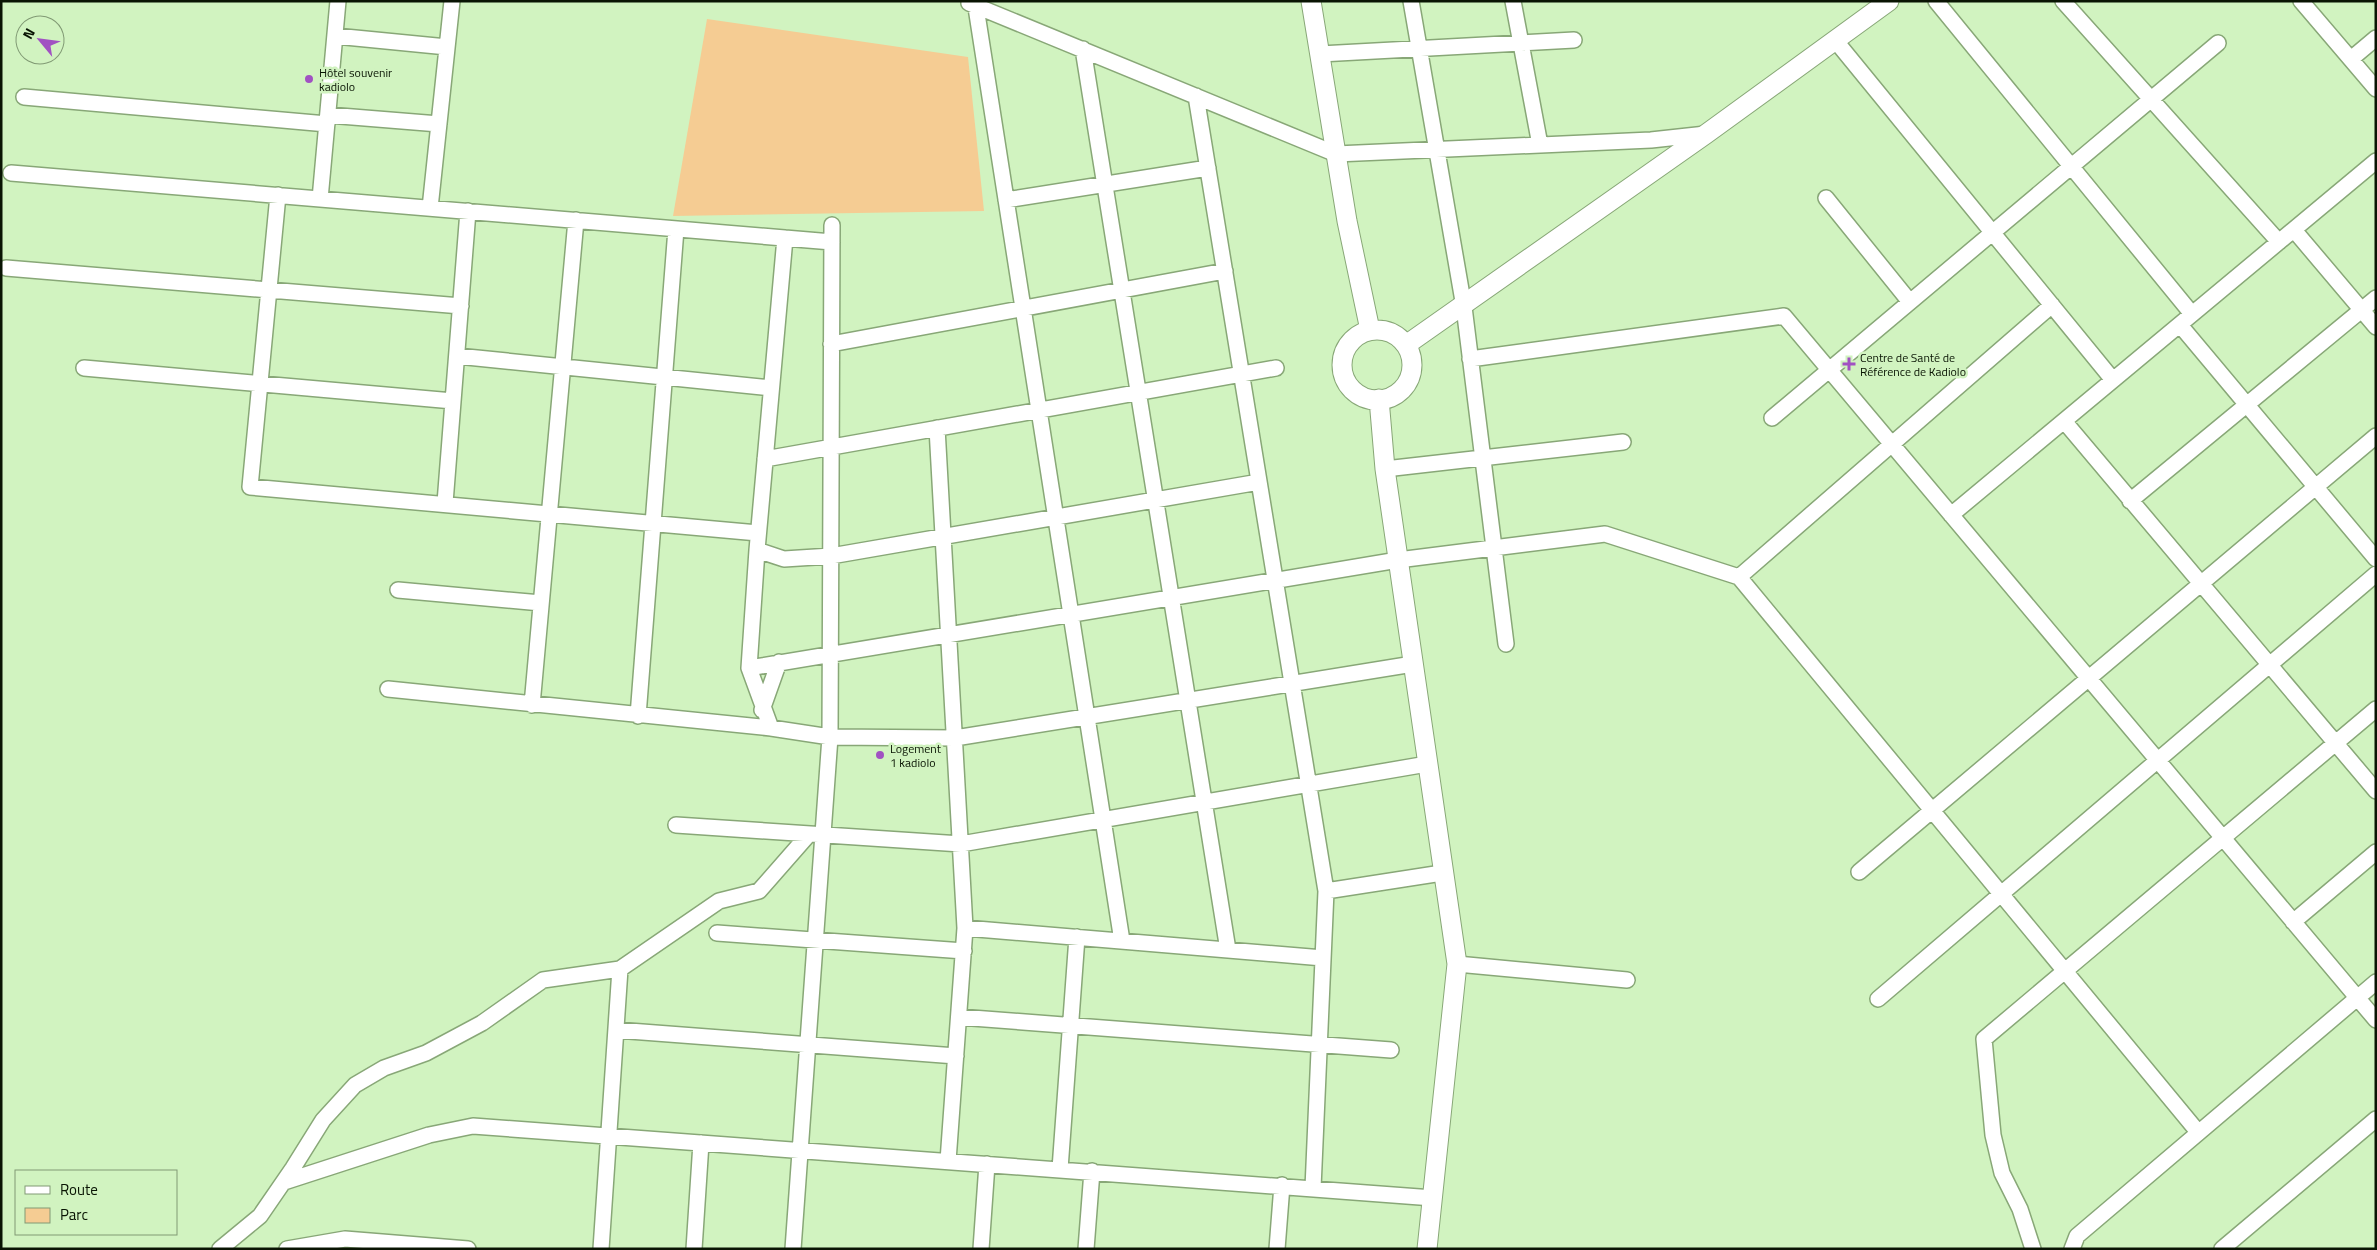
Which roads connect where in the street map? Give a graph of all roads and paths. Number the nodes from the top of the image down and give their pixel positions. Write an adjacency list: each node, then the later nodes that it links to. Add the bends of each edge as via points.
1 (338, 1): 11 (street)
2 (452, 1): 17 (street)
3 (1311, 1): 20 (main road)
4 (1411, 1): 18 (street)
5 (1513, 1): 16 (street)
6 (1889, 1): 14 (main road)
7 (1936, 1): 33 (street)
8 (2063, 1): 25 (street)
9 (2301, 1): 21 (street)
10 (972, 3): 19 (street); 40 (street)
11 (335, 36): 17 (street); 26 (street)
12 (2376, 38): 21 (street)
13 (1574, 40): 16 (street)
14 (1835, 40): 28 (main road); 47 (street)
15 (2218, 42): 25 (street)
16 (1521, 43): 18 (street); 29 (street)
17 (447, 47): 27 (street)
18 (1419, 49): 20 (street); 30 (street)
19 (1082, 50): 23 (street); 36 (street)
20 (1320, 54): 31 (main road)
21 (2350, 59): 22 (street)
22 (2376, 89)
23 (1196, 96): 31 (street); 34 (street)
24 (24, 97): 26 (street)
25 (2151, 99): 33 (street); 50 (street)
26 (327, 120): 27 (street); 39 (street)
27 (439, 124): 41 (street)
28 (1706, 134): 29 (street); 59 (main road)
29 (1540, 145): 30 (street)
30 (1437, 150): 31 (street); 59 (street)
31 (1336, 154): 65 (main road)
32 (2376, 161): 46 (street)
33 (2071, 166): 47 (street); 62 (street)
34 (1208, 168): 36 (street); 52 (street)
35 (11, 173): 37 (street)
36 (1104, 184): 40 (street); 54 (street)
37 (278, 195): 39 (street); 53 (street)
38 (1826, 198): 56 (street)
39 (320, 199): 41 (street)
40 (1006, 200): 60 (street)
41 (430, 208): 42 (street)
42 (468, 211): 43 (street); 58 (street)
43 (576, 220): 45 (street); 70 (street)
44 (832, 225): 49 (street)
45 (676, 229): 48 (street); 75 (street)
46 (2294, 230): 50 (street); 61 (street)
47 (1993, 232): 56 (street); 57 (street)
48 (785, 238): 49 (street); 78 (street)
49 (832, 242): 66 (street)
50 (2279, 242): 62 (street)
51 (6, 268): 53 (street)
52 (1225, 271): 54 (street); 74 (street)
53 (269, 290): 58 (street); 77 (street)
54 (1121, 290): 60 (street); 79 (street)
55 (2376, 298): 61 (street)
56 (1910, 302): 73 (street)
57 (2052, 304): 76 (street); 89 (street)
58 (461, 306): 68 (street)
59 (1464, 307): 67 (main road); 69 (street)
60 (1023, 309): 66 (street); 83 (street)
61 (2361, 310): 64 (street); 82 (street)
62 (2192, 314): 63 (street)
63 (2180, 324): 76 (street); 82 (street)
64 (2376, 328)
65 (1370, 330): 67 (main road, via 1390,332); 80 (main road, via 1351,341 1343,356 1343,373 1352,390 1370,399)
66 (831, 344): 90 (street)
67 (1406, 345): 80 (main road, via 1411,362 1408,380 1401,390)
68 (457, 356): 70 (street); 81 (street)
69 (1470, 359): 73 (street, via 1784,316); 91 (street)
70 (563, 367): 75 (street); 99 (street)
71 (84, 368): 77 (street)
72 (1276, 368): 74 (street)
73 (1829, 370): 84 (street); 89 (street)
74 (1242, 374): 79 (street); 94 (street)
75 (665, 378): 78 (street); 102 (street)
76 (2114, 380): 85 (street)
77 (260, 384): 81 (street); 98 (street, via 250,487)
78 (772, 388): 92 (street)
79 (1138, 393): 83 (street); 96 (street)
80 (1379, 399): 93 (main road)
81 (453, 402): 98 (street)
82 (2246, 405): 95 (street); 97 (street)
83 (1039, 410): 86 (street); 101 (street)
84 (1772, 418)
85 (2064, 421): 97 (street); 100 (street)
86 (937, 428): 90 (street); 104 (street)
87 (2376, 436): 95 (street)
88 (1623, 442): 91 (street)
89 (1892, 444): 100 (street); 111 (street)
90 (831, 447): 92 (street); 107 (street)
91 (1483, 458): 93 (street); 105 (street)
92 (765, 459): 103 (street)
93 (1385, 469): 109 (main road)
94 (1259, 482): 96 (street); 112 (street)
95 (2315, 487): 108 (street); 113 (street)
96 (1155, 500): 101 (street); 115 (street)
97 (2130, 501): 113 (street)
98 (445, 503): 99 (street)
99 (550, 513): 102 (street); 116 (street)
100 (1952, 515): 125 (street)
101 (1055, 517): 104 (street); 117 (street)
102 (653, 523): 103 (street); 132 (street)
103 (758, 533): 106 (street)
104 (943, 537): 107 (street); 118 (street)
105 (1494, 548): 109 (street); 111 (street, via 1605,534); 119 (street)
106 (757, 550): 107 (street, via 784,559); 124 (street)
107 (831, 556): 120 (street)
108 (2376, 559)
109 (1398, 560): 112 (street); 122 (main road)
110 (2376, 574): 123 (street)
111 (1738, 577): 144 (street)
112 (1275, 580): 115 (street); 126 (street)
113 (2201, 584): 123 (street); 125 (street)
114 (398, 590): 116 (street)
115 (1171, 597): 117 (street); 128 (street)
116 (541, 603): 129 (street)
117 (1070, 614): 118 (street); 133 (street)
118 (949, 634): 120 (street); 137 (street)
119 (1506, 644)
120 (830, 654): 121 (street); 136 (street)
121 (779, 662): 124 (street); 130 (street)
122 (1413, 664): 126 (street); 140 (main road)
123 (2269, 665): 138 (street); 139 (street)
124 (749, 668): 130 (street)
125 (2089, 678): 139 (street); 144 (street)
126 (1292, 684): 128 (street); 141 (street)
127 (388, 689): 129 (street)
128 (1188, 701): 133 (street); 143 (street)
129 (532, 705): 132 (street)
130 (763, 708): 134 (street, via 756,720); 135 (street)
131 (2376, 709): 138 (street)
132 (638, 716): 134 (street)
133 (1087, 717): 137 (street); 145 (street)
134 (745, 726): 135 (street)
135 (771, 728): 136 (street)
136 (830, 737): 137 (street); 147 (street)
137 (955, 738): 149 (street)
138 (2335, 743): 142 (street); 148 (street)
139 (2158, 760): 148 (street); 154 (street)
140 (1427, 764): 141 (street); 151 (main road)
141 (1308, 784): 143 (street); 153 (street)
142 (2376, 791)
143 (1204, 802): 145 (street); 161 (street)
144 (1932, 810): 152 (street); 154 (street)
145 (1103, 820): 149 (street); 160 (street)
146 (676, 825): 147 (street)
147 (816, 834): 149 (street); 159 (street); 165 (street, via 759,892 720,902)
148 (2223, 838): 155 (street); 166 (street)
149 (961, 844): 156 (street)
150 (2374, 856): 155 (street)
151 (1442, 872): 153 (street); 164 (main road)
152 (1859, 872)
153 (1326, 890): 163 (street)
154 (2001, 894): 166 (street); 170 (street)
155 (2293, 922): 169 (street)
156 (966, 928): 158 (street); 162 (street)
157 (717, 933): 159 (street)
158 (1077, 937): 160 (street); 173 (street)
159 (815, 940): 162 (street); 176 (street)
160 (1122, 941): 161 (street)
161 (1228, 950): 163 (street)
162 (964, 951): 171 (street)
163 (1323, 958): 175 (street)
164 (1457, 964): 167 (street); 191 (main road)
165 (620, 969): 174 (street); 188 (street, via 543,980 482,1022 426,1053 384,1068 355,1085 322,1120)
166 (2065, 971): 180 (street); 202 (street, via 1984,1039 1993,1135 2002,1173 2020,1209)
167 (1627, 980)
168 (2376, 982): 169 (street)
169 (2357, 998): 172 (street); 180 (street)
170 (1878, 999)
171 (959, 1017): 173 (street); 178 (street)
172 (2376, 1020)
173 (1071, 1025): 175 (street); 186 (street)
174 (616, 1030): 176 (street); 181 (street)
175 (1319, 1044): 177 (street); 190 (street)
176 (808, 1045): 178 (street); 183 (street)
177 (1391, 1050)
178 (956, 1056): 184 (street)
179 (2376, 1119): 204 (street)
180 (2198, 1132): 203 (street, via 2077,1236)
181 (608, 1136): 182 (street); 188 (street, via 473,1126 429,1134); 195 (street)
182 (702, 1142): 183 (street); 196 (street)
183 (800, 1150): 184 (street); 197 (street)
184 (948, 1161): 185 (street)
185 (987, 1164): 186 (street); 198 (street)
186 (1060, 1169): 187 (street)
187 (1092, 1171): 189 (street); 199 (street)
188 (284, 1182): 192 (street, via 260,1216)
189 (1282, 1186): 190 (street); 200 (street)
190 (1313, 1188): 191 (street)
191 (1432, 1198): 201 (main road)
192 (220, 1249)
193 (287, 1249): 194 (street, via 345,1239)
194 (468, 1249)
195 (601, 1249)
196 (694, 1249)
197 (793, 1249)
198 (981, 1249)
199 (1086, 1249)
200 (1277, 1249)
201 (1427, 1249)
202 (2033, 1249)
203 (2072, 1249)
204 (2222, 1249)

